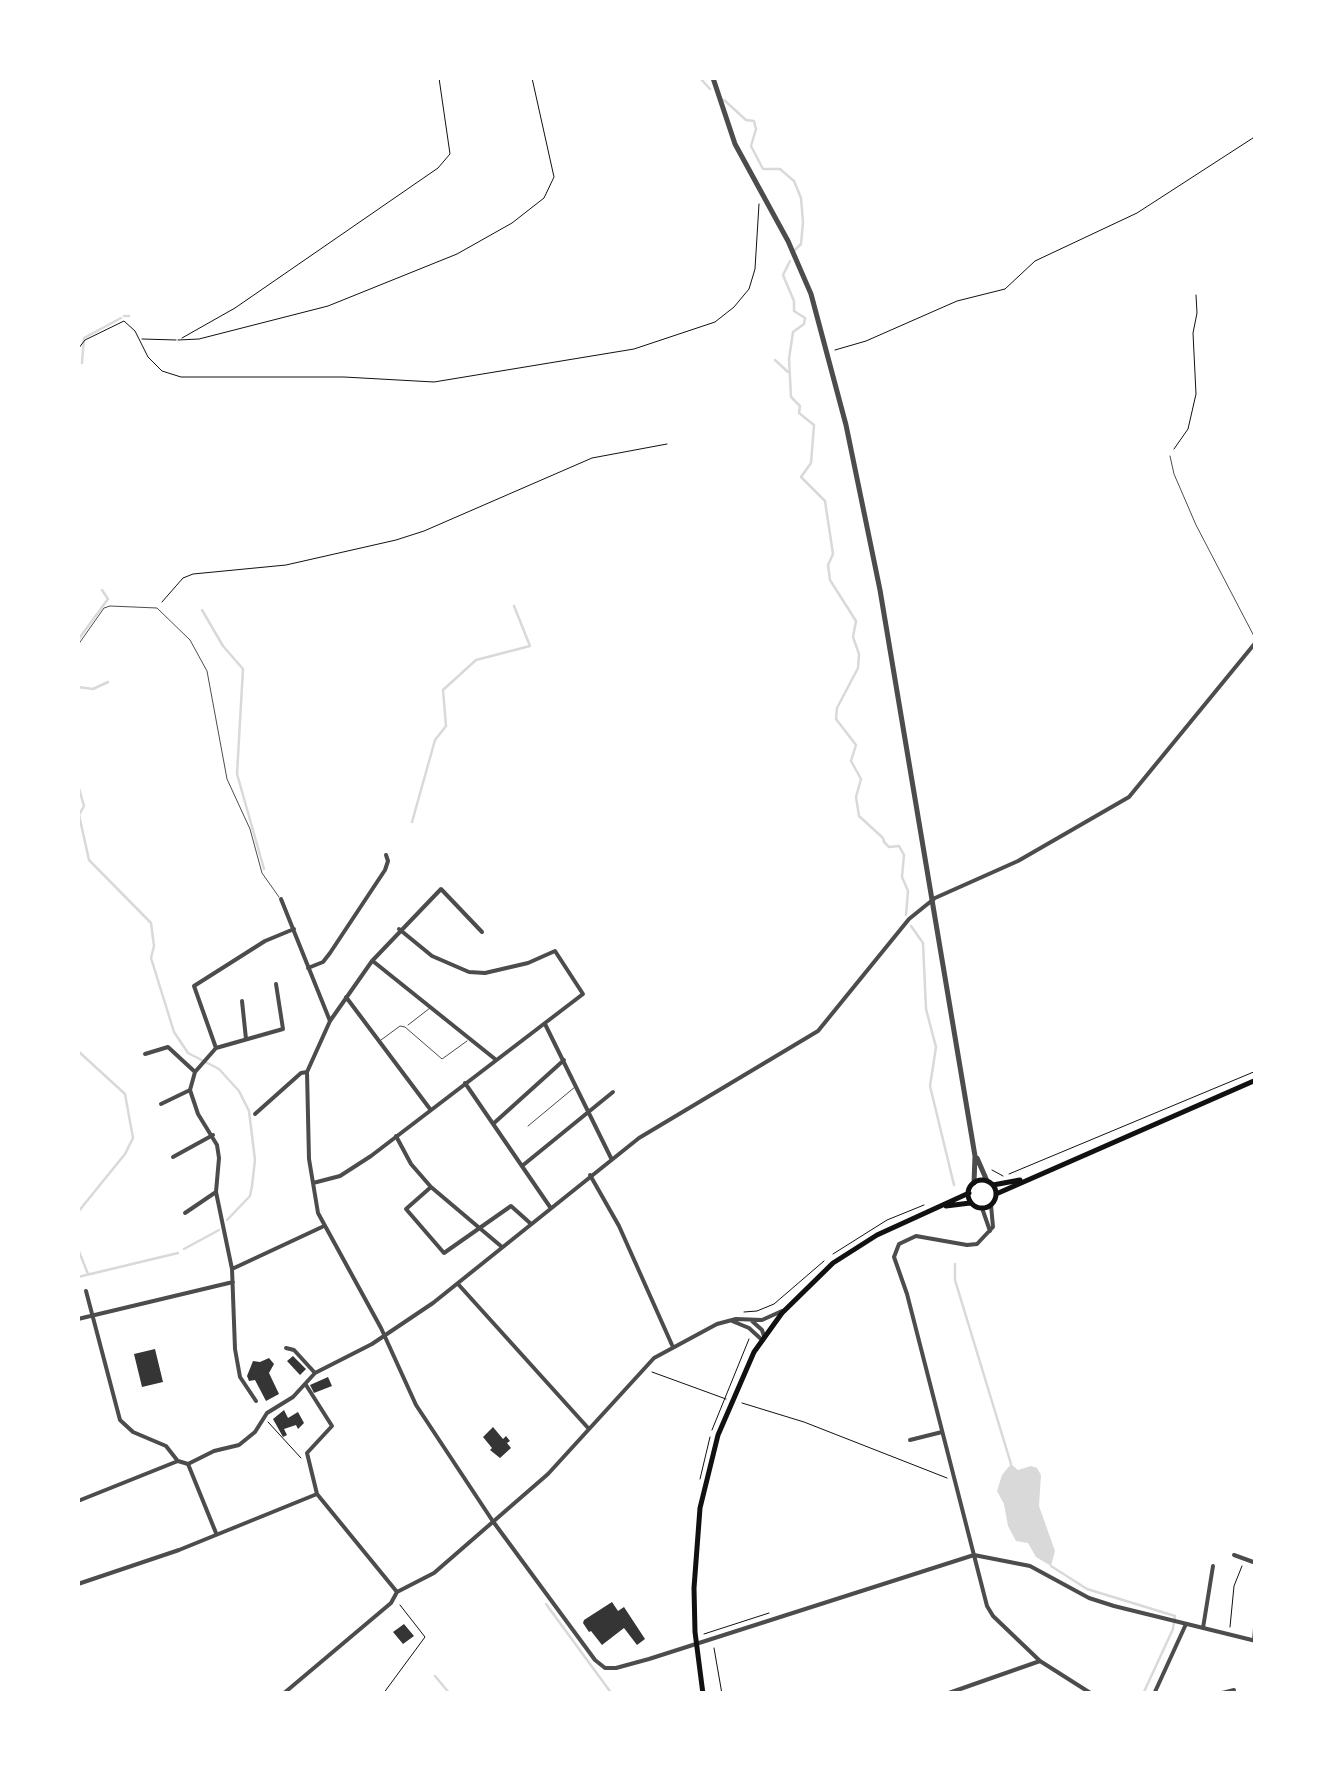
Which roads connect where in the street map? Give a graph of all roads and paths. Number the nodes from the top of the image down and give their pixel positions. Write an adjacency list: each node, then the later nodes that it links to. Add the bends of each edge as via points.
1 (439, 78): 8 (path, via 450,154 438,168)
2 (532, 78): 8 (path, via 554,177 544,198 512,222 457,254 328,306)
3 (713, 78): 5 (street, via 735,144)
4 (1256, 136): 10 (path, via 1137,213 1044,256 1005,289)
5 (760, 191): 7 (path, via 749,289 716,322 634,348 434,382 181,376 162,371); 10 (street, via 800,269)
6 (1196, 294): 12 (path, via 1196,394 1188,429)
7 (139, 339): 8 (path); 9 (path, via 124,320)
8 (178, 340)
9 (78, 349)
10 (828, 354): 18 (street, via 880,590)
11 (666, 444): 13 (path, via 592,458 396,540 286,565 193,574)
12 (1170, 456): 14 (lane, via 1196,525)
13 (157, 608): 15 (lane, via 104,608); 17 (lane, via 202,657 226,779 262,872)
14 (1256, 641): 18 (street, via 1120,804)
15 (78, 645)
16 (386, 855): 23 (street, via 384,870 330,953)
17 (280, 899): 19 (street)
18 (932, 901): 54 (street); 56 (street, via 909,918 818,1031)
19 (295, 928): 23 (street); 34 (street, via 194,986)
20 (399, 930): 21 (street, via 441,888); 22 (street); 29 (street, via 442,962 469,972 528,964 555,951 583,994)
21 (482, 932)
22 (372, 960): 25 (street); 27 (street)
23 (308, 968): 28 (street)
24 (276, 984): 32 (street, via 283,1030)
25 (345, 996): 28 (street); 33 (street)
26 (242, 1000): 32 (street)
27 (430, 1007): 30 (lane); 31 (street)
28 (330, 1021): 39 (street)
29 (545, 1024): 36 (street); 37 (street)
30 (405, 1027): 31 (lane, via 442,1059); 33 (lane)
31 (470, 1039): 36 (street)
32 (246, 1040): 34 (street)
33 (380, 1042): 47 (street)
34 (216, 1048): 38 (street)
35 (145, 1054): 38 (street, via 168,1047)
36 (495, 1060): 42 (street)
37 (564, 1060): 43 (street); 50 (street)
38 (195, 1072): 44 (street)
39 (308, 1072): 49 (street); 61 (street)
40 (1256, 1072): 59 (path)
41 (1256, 1080): 60 (main road)
42 (465, 1082): 47 (street); 50 (street)
43 (575, 1086): 48 (street); 51 (lane)
44 (190, 1090): 46 (street); 52 (street)
45 (613, 1092): 48 (street)
46 (161, 1104)
47 (430, 1109): 53 (street)
48 (588, 1111): 56 (street); 57 (street)
49 (255, 1114)
50 (493, 1124): 57 (street)
51 (528, 1126)
52 (213, 1136): 55 (street); 65 (street, via 220,1158)
53 (396, 1136): 61 (street, via 340,1176); 64 (street)
54 (975, 1156): 62 (street); 63 (street)
55 (174, 1157)
56 (611, 1158): 58 (street)
57 (522, 1166): 71 (street)
58 (590, 1175): 71 (street); 90 (street)
59 (1002, 1176)
60 (1023, 1180): 63 (main road); 67 (main road)
61 (313, 1183): 75 (street)
62 (974, 1183): 63 (main road); 66 (main road)
63 (990, 1183): 67 (main road)
64 (431, 1188): 76 (street); 76 (street, via 406,1209 442,1252)
65 (216, 1192): 73 (street); 79 (street)
66 (969, 1193): 68 (main road); 70 (main road)
67 (996, 1194): 69 (main road)
68 (972, 1202): 70 (main road); 72 (main road)
69 (991, 1204): 72 (main road); 77 (street)
70 (943, 1206): 83 (main road, via 846,1254)
71 (550, 1207): 74 (street)
72 (982, 1208): 77 (street)
73 (185, 1214)
74 (530, 1223): 76 (street, via 510,1206); 78 (street)
75 (324, 1226): 79 (street); 88 (street)
76 (481, 1228): 78 (street)
77 (990, 1232): 100 (street, via 973,1245 921,1235 896,1246 894,1260)
78 (502, 1247): 81 (street)
79 (232, 1269): 80 (street)
80 (232, 1282): 84 (street); 97 (street, via 234,1349 240,1377)
81 (458, 1284): 88 (street); 99 (street)
82 (86, 1291): 84 (street)
83 (784, 1311): 87 (street); 89 (main road)
84 (92, 1315): 85 (street); 102 (street, via 120,1420 166,1446)
85 (78, 1319)
86 (727, 1321): 87 (street); 89 (street); 90 (street)
87 (751, 1321): 89 (street)
88 (384, 1336): 94 (street); 108 (street, via 416,1405)
89 (763, 1338): 96 (main road)
90 (672, 1346): 93 (street)
91 (286, 1348): 94 (street)
92 (741, 1360): 96 (path)
93 (642, 1368): 99 (street); 105 (path)
94 (315, 1373): 95 (street)
95 (306, 1384): 98 (street); 103 (street, via 332,1426 307,1453)
96 (727, 1399): 121 (main road, via 700,1508)
97 (256, 1401)
98 (264, 1417): 103 (path); 104 (street, via 239,1445)
99 (589, 1429): 108 (street)
100 (942, 1432): 101 (street); 105 (street)
101 (910, 1440)
102 (178, 1462): 104 (street); 107 (street)
103 (308, 1463): 106 (street)
104 (188, 1464): 109 (street)
105 (954, 1478): 110 (street)
106 (317, 1494): 109 (street); 116 (street)
107 (78, 1501)
108 (492, 1520): 116 (street, via 434,1573); 123 (street, via 606,1668)
109 (216, 1533): 115 (street)
110 (974, 1554): 119 (street, via 1030,1566 1089,1598); 123 (street); 125 (street, via 993,1616)
111 (1234, 1554): 112 (street)
112 (1245, 1559): 113 (street); 122 (path, via 1234,1586)
113 (1256, 1562)
114 (1213, 1566): 120 (street)
115 (78, 1584)
116 (396, 1595): 127 (street); 128 (path, via 425,1637)
117 (767, 1614): 121 (path)
118 (1256, 1616): 124 (street)
119 (1186, 1624): 120 (street); 133 (street)
120 (1203, 1628): 122 (street)
121 (694, 1635): 129 (main road)
122 (1229, 1636): 124 (street)
123 (712, 1637): 130 (path)
124 (1254, 1641)
125 (1040, 1661): 131 (street); 132 (street)
126 (1234, 1690): 134 (street)
127 (283, 1694)
128 (382, 1694)
129 (703, 1694)
130 (722, 1694)
131 (946, 1694)
132 (1092, 1694)
133 (1154, 1694)
134 (1218, 1694)

